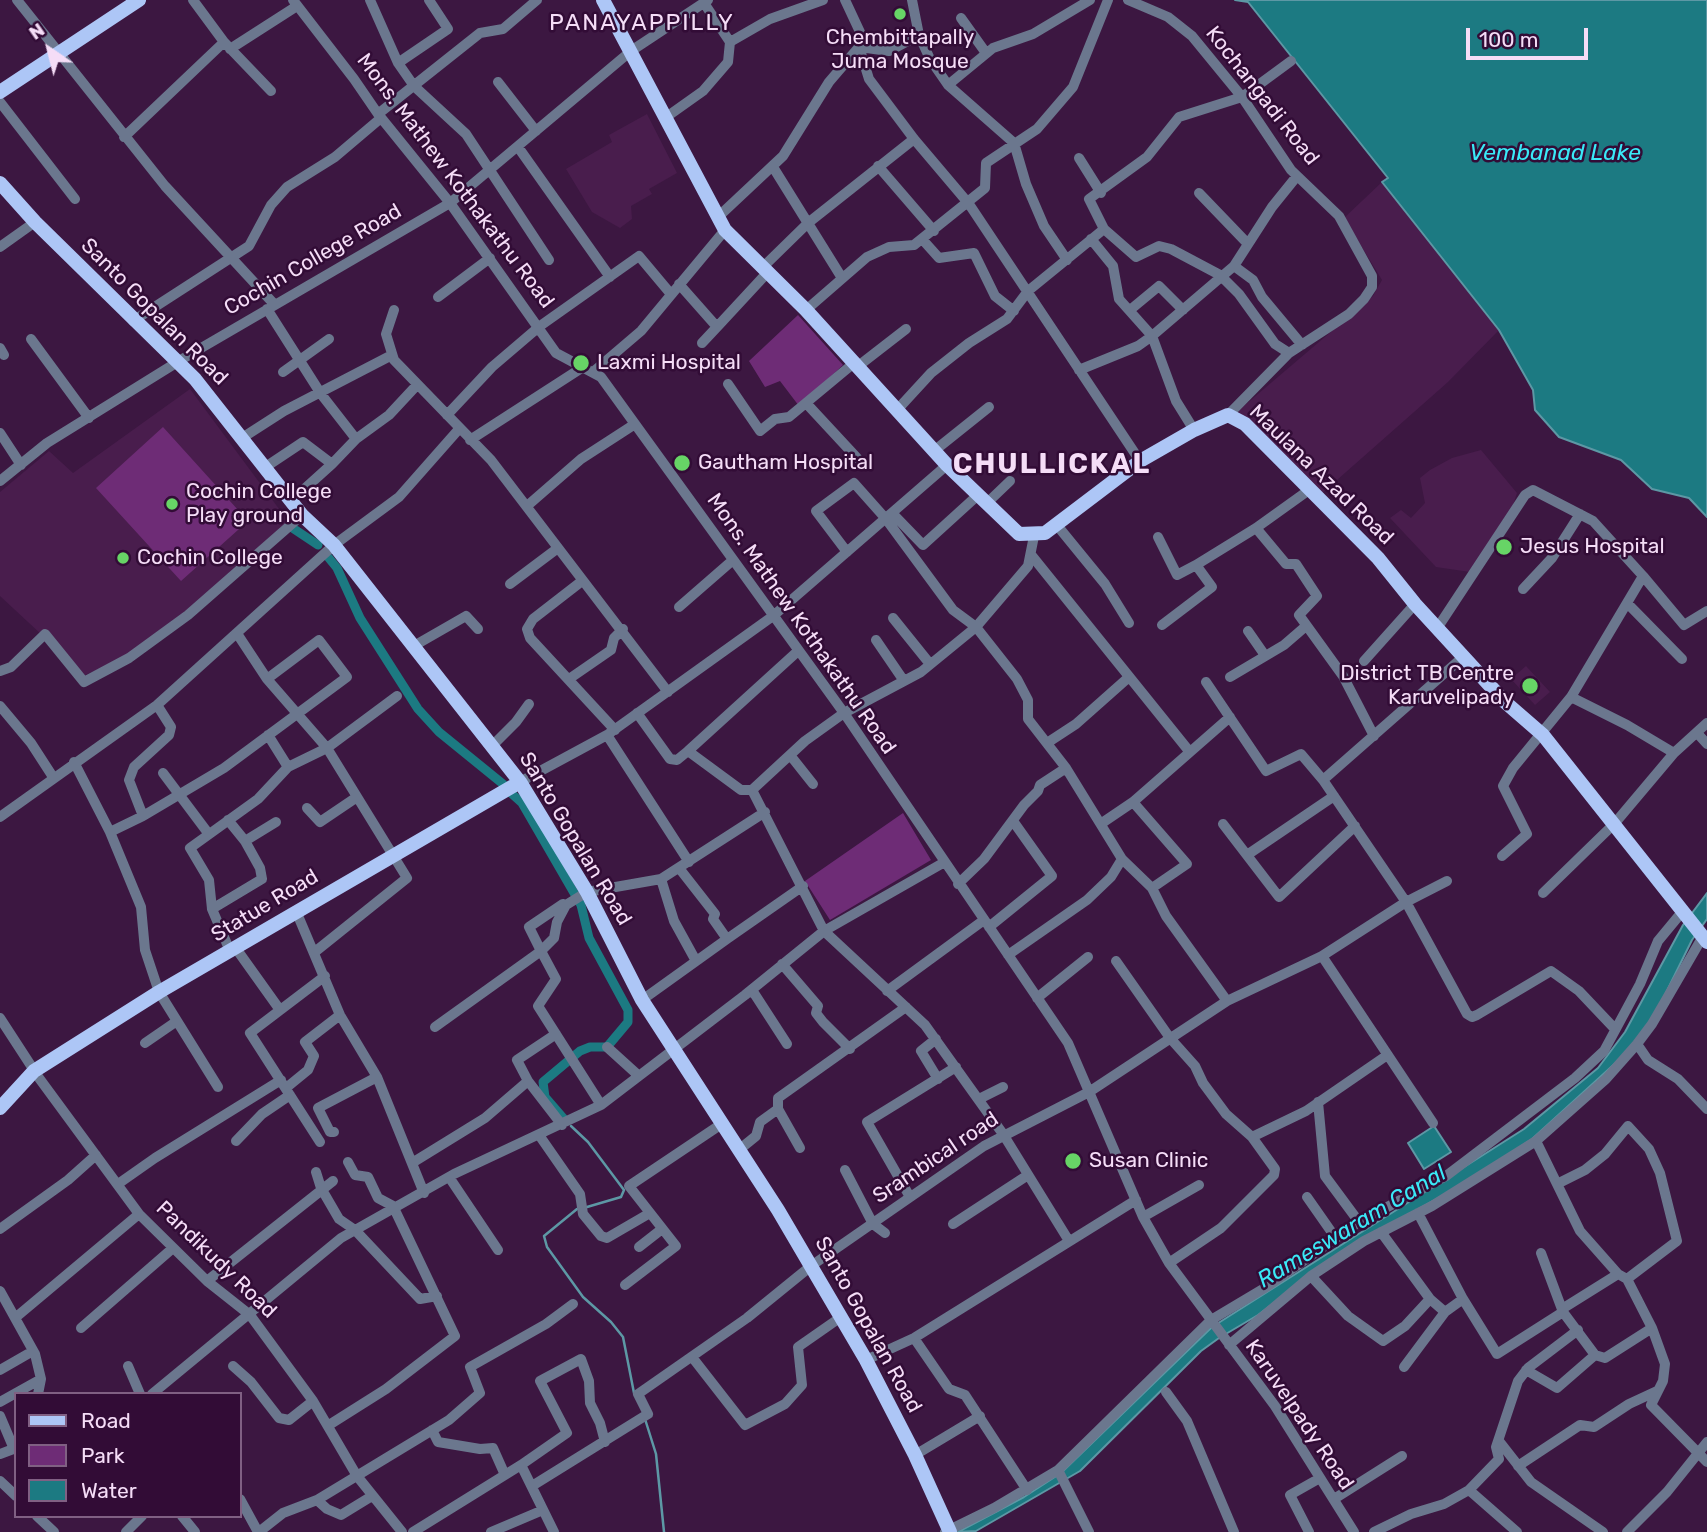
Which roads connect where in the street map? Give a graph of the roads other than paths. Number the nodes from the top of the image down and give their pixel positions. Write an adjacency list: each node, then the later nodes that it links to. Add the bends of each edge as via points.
1 (17, 0): 24 (street)
2 (139, 0): 24 (main road)
3 (193, 0): 21 (street)
4 (370, 0): 27 (street)
5 (429, 0): 27 (street, via 448,29)
6 (537, 0): 30 (street, via 503,29 480,33)
7 (603, 0): 23 (main road)
8 (686, 0): 17 (street)
9 (822, 0): 20 (street, via 770,19)
10 (845, 0): 22 (street, via 860,33)
11 (912, 0): 19 (street)
12 (1090, 0): 25 (street, via 1033,34)
13 (1108, 0): 40 (street, via 1073,87 1037,129)
14 (1128, 0): 33 (street, Kochangadi Road, via 1183,28)
15 (706, 1): 17 (street, Cochin College Road); 20 (street)
16 (295, 3): 21 (street); 35 (street, Mons. Mathew Kothakathu Road)
17 (694, 10): 23 (street, Cochin College Road)
18 (961, 18): 25 (street)
19 (919, 35): 22 (street, via 889,51); 29 (street)
20 (730, 42): 36 (street, via 728,62 703,91)
21 (227, 46): 31 (street); 38 (street)
22 (859, 47): 39 (street, via 869,79); 44 (street, via 829,82)
23 (631, 51): 36 (main road); 37 (street, Cochin College Road)
24 (60, 52): 32 (main road); 38 (street)
25 (986, 53): 29 (street)
26 (1291, 61): 33 (street)
27 (398, 63): 30 (street)
28 (498, 82): 37 (street)
29 (948, 85): 40 (street)
30 (414, 86): 35 (street); 45 (street, via 466,134)
31 (271, 91)
32 (0, 92)
33 (1242, 97): 46 (street, Kochangadi Road); 48 (street, via 1179,117 1147,157)
34 (0, 102): 50 (street)
35 (379, 116): 51 (street, Mons. Mathew Kothakathu Road); 62 (street, via 335,157 287,187 271,205 249,246)
36 (665, 118): 54 (main road)
37 (536, 131): 41 (street, Cochin College Road)
38 (124, 137): 62 (street)
39 (914, 139): 43 (street); 52 (street)
40 (1014, 144): 52 (street, via 986,163 985,188); 65 (street, via 1044,226)
41 (518, 146): 45 (street, Cochin College Road); 69 (street)
42 (1079, 158): 48 (street)
43 (878, 166): 55 (street); 57 (street)
44 (772, 167): 54 (street); 55 (street)
45 (489, 171): 51 (street, Cochin College Road); 64 (street)
46 (1297, 176): 60 (street); 89 (street, Kochangadi Road, via 1339,216 1372,276 1372,287 1349,314)
47 (0, 183): 53 (main road, Santo Gopalan Road)
48 (1101, 193): 56 (street, via 1089,199)
49 (1199, 193): 60 (street)
50 (75, 199)
51 (450, 203): 63 (street, Mons. Mathew Kothakathu Road); 75 (street, Cochin College Road)
52 (969, 204): 57 (street); 72 (street)
53 (35, 222): 61 (street); 81 (main road, Santo Gopalan Road)
54 (722, 223): 67 (main road); 71 (street)
55 (808, 223): 67 (street); 70 (street)
56 (1104, 229): 59 (street); 68 (street, via 1136,257 1159,246)
57 (933, 231): 58 (street)
58 (922, 239): 70 (street, via 914,245 878,250); 80 (street, via 939,258 974,253 991,290)
59 (1091, 240): 65 (street); 78 (street, via 1113,266 1119,299)
60 (1248, 244): 66 (street)
61 (0, 247)
62 (232, 258): 75 (street); 81 (street)
63 (490, 258): 74 (street); 82 (street, Mons. Mathew Kothakathu Road)
64 (550, 260)
65 (1068, 260): 72 (street)
66 (1234, 266): 68 (street); 89 (street, via 1253,280)
67 (764, 271): 77 (main road); 83 (street)
68 (1220, 275): 79 (street); 90 (street, via 1275,344)
69 (611, 277): 73 (street, via 639,256); 82 (street)
70 (842, 278): 77 (street)
71 (678, 284): 73 (street); 83 (street)
72 (1028, 291): 80 (street); 96 (street)
73 (670, 293): 98 (street, via 641,331)
74 (438, 297)
75 (270, 306): 92 (street); 93 (street, Cochin College Road)
76 (394, 310): 91 (street, via 386,334)
77 (806, 310): 94 (main road)
78 (1129, 310): 79 (street, via 1159,286); 85 (street)
79 (1184, 310): 85 (street)
80 (1014, 311): 104 (street, via 931,373)
81 (133, 321): 93 (main road, Santo Gopalan Road)
82 (540, 326): 95 (street, Mons. Mathew Kothakathu Road, via 556,353); 105 (street, via 492,367)
83 (717, 327): 88 (street)
84 (906, 329): 94 (street)
85 (1152, 336): 96 (street); 110 (street, via 1176,401)
86 (329, 339): 92 (street)
87 (31, 340): 107 (street)
88 (702, 343)
89 (1302, 345): 90 (street, Kochangadi Road)
90 (1289, 353): 106 (street, Kochangadi Road)
91 (392, 355): 100 (street); 101 (street)
92 (299, 360): 97 (street); 101 (street)
93 (179, 362): 107 (street, Cochin College Road); 112 (main road, Santo Gopalan Road)
94 (856, 365): 102 (street); 104 (main road)
95 (580, 369): 98 (street, Mons. Mathew Kothakathu Road); 114 (street)
96 (1079, 370): 117 (street)
97 (283, 372)
98 (593, 372): 108 (street, Mons. Mathew Kothakathu Road)
99 (728, 383): 102 (street, via 760,431)
100 (416, 386): 105 (street); 113 (street, via 389,415)
101 (321, 394): 112 (street); 113 (street)
102 (806, 403): 116 (street)
103 (989, 407): 115 (street)
104 (897, 410): 115 (main road)
105 (447, 415): 109 (street)
106 (1228, 415): 110 (main road, Maulana Azad Road); 124 (main road, Maulana Azad Road, via 1245,424)
107 (89, 418): 119 (street, Cochin College Road)
108 (635, 424): 127 (street, via 582,458); 139 (street, Mons. Mathew Kothakathu Road)
109 (459, 429): 114 (street); 135 (street, via 399,497)
110 (1194, 430): 117 (main road, Maulana Azad Road)
111 (0, 433): 119 (street)
112 (242, 438): 121 (main road, Santo Gopalan Road)
113 (356, 439): 118 (street)
114 (470, 440): 127 (street)
115 (934, 451): 120 (main road)
116 (858, 457)
117 (1140, 461): 131 (main road, Maulana Azad Road)
118 (332, 464): 121 (street, via 303,442); 126 (street)
119 (21, 465): 122 (street, Cochin College Road)
120 (947, 465): 125 (main road); 130 (street)
121 (264, 468): 126 (main road, Santo Gopalan Road)
122 (0, 481)
123 (1010, 481): 125 (street)
124 (1308, 490): 132 (street); 146 (main road, Maulana Azad Road, via 1378,558)
125 (982, 499): 130 (street, via 923,545); 133 (main road, via 1019,534)
126 (291, 501): 129 (main road, Santo Gopalan Road)
127 (527, 506): 136 (street)
128 (1580, 514): 141 (street); 144 (street, via 1552,558); 154 (street, via 1543,493 1533,490 1525,495)
129 (302, 515): 135 (main road, Santo Gopalan Road); 168 (street, via 188,615 129,658 84,681 46,635 11,667)
130 (889, 516): 137 (street); 137 (street, via 854,484 816,512); 155 (street, via 953,610)
131 (1056, 524): 133 (main road, Maulana Azad Road); 151 (street, via 1105,584)
132 (1256, 528): 140 (street); 153 (street, via 1286,564 1296,564 1317,596 1298,615)
133 (1034, 536): 138 (street)
134 (1158, 537): 140 (street, via 1177,575)
135 (334, 545): 159 (street); 161 (main road, Santo Gopalan Road)
136 (558, 548): 142 (street); 143 (street)
137 (847, 552): 149 (street)
138 (1032, 556): 155 (street, via 1015,584); 169 (street)
139 (733, 560): 147 (street); 149 (street, Mons. Mathew Kothakathu Road)
140 (1196, 565): 152 (street, via 1212,587)
141 (1643, 576): 145 (street); 148 (street, via 1684,625)
142 (582, 581): 157 (street); 172 (street, via 527,629)
143 (510, 584)
144 (1523, 589)
145 (1627, 603): 165 (street); 177 (street)
146 (1415, 604): 154 (main road, Maulana Azad Road); 166 (street)
147 (679, 607)
148 (1707, 611)
149 (773, 616): 162 (street, Mons. Mathew Kothakathu Road); 175 (street)
150 (893, 618): 167 (street)
151 (1129, 623)
152 (1162, 625)
153 (1306, 626): 163 (street, via 1284,645); 190 (street, via 1343,676)
154 (1437, 626): 164 (main road, Maulana Azad Road)
155 (976, 627): 167 (street); 191 (street, via 1017,679 1028,700 1028,719)
156 (478, 629): 161 (street, via 466,616)
157 (623, 629): 172 (street, via 611,649); 175 (street)
158 (1248, 631): 163 (street)
159 (239, 635): 171 (street); 179 (street)
160 (876, 640): 173 (street)
161 (412, 647): 193 (main road, Santo Gopalan Road)
162 (798, 651): 183 (street, Mons. Mathew Kothakathu Road); 195 (street)
163 (1264, 654): 170 (street)
164 (1463, 657): 189 (main road, Maulana Azad Road, via 1504,702); 190 (street)
165 (1682, 659)
166 (1364, 661)
167 (930, 664): 173 (street)
168 (0, 671)
169 (1129, 677): 191 (street); 196 (street)
170 (1230, 677)
171 (267, 679): 181 (street); 181 (street, via 319,640 347,677)
172 (569, 679): 186 (street)
173 (904, 681): 183 (street)
174 (1206, 682): 184 (street)
175 (668, 692): 182 (street)
176 (397, 696): 194 (street)
177 (1571, 697): 189 (street); 197 (street)
178 (528, 704): 193 (street)
179 (157, 705): 199 (street); 214 (street, via 171,727 169,735 134,767 129,780)
180 (0, 706): 203 (street)
181 (299, 713): 188 (street); 194 (street)
182 (637, 713): 186 (street); 195 (street, via 670,759 677,760)
183 (844, 713): 198 (street); 230 (street, Mons. Mathew Kothakathu Road)
184 (1230, 717): 196 (street); 204 (street, via 1266,771 1301,754)
185 (1707, 723): 187 (street)
186 (611, 732): 205 (street); 231 (street)
187 (1697, 733): 192 (street); 197 (street)
188 (268, 735): 200 (street); 208 (street)
189 (1543, 735): 220 (main road, Maulana Azad Road); 228 (street, via 1503,786 1527,834)
190 (1374, 736): 204 (street)
191 (1047, 743): 201 (street)
192 (1707, 744)
193 (491, 747): 205 (main road, Santo Gopalan Road)
194 (327, 748): 200 (street); 210 (street)
195 (688, 751): 207 (street, via 741,790)
196 (1189, 751): 211 (street)
197 (1674, 753): 220 (street)
198 (790, 755): 206 (street); 207 (street)
199 (74, 762): 203 (street); 223 (street)
200 (288, 767): 216 (street, via 258,799)
201 (1066, 768): 217 (street, via 1040,785); 219 (street)
202 (163, 773): 208 (street)
203 (53, 777): 215 (street)
204 (1323, 780): 209 (street)
205 (520, 782): 226 (main road, Statue Road); 238 (main road, Santo Gopalan Road)
206 (813, 784)
207 (752, 790): 213 (street)
208 (180, 794): 214 (street); 224 (street)
209 (1334, 796): 222 (street); 227 (street)
210 (357, 797): 212 (street, via 320,822); 226 (street)
211 (1133, 802): 219 (street); 236 (street, via 1187,864)
212 (307, 808)
213 (765, 812): 231 (street); 235 (street)
214 (143, 816): 223 (street)
215 (0, 817)
216 (228, 820): 224 (street); 225 (street)
217 (1013, 821): 234 (street, via 984,859); 243 (street, via 1052,876)
218 (275, 822): 225 (street)
219 (1102, 823): 229 (street)
220 (1615, 823): 237 (street); 242 (main road, Maulana Azad Road)
221 (1223, 824): 227 (street)
222 (1354, 826): 227 (street, via 1279,897); 239 (street)
223 (110, 832): 259 (street, via 141,907 145,950)
224 (208, 833): 240 (street, via 190,848 209,880)
225 (244, 841): 240 (street, via 262,879)
226 (391, 855): 241 (main road, Statue Road); 248 (street, via 407,878)
227 (1247, 855)
228 (1502, 856)
229 (1122, 859): 236 (street); 250 (street, via 1087,900)
230 (943, 863): 234 (street, Mons. Mathew Kothakathu Road); 244 (street)
231 (684, 865): 232 (street); 245 (street)
232 (661, 879): 238 (street); 253 (street, via 674,921)
233 (1447, 881): 239 (street, Srambical road)
234 (957, 884): 243 (street, Mons. Mathew Kothakathu Road)
235 (803, 886): 244 (street); 245 (street)
236 (1152, 888): 262 (street, via 1166,916)
237 (1543, 893)
238 (576, 898): 249 (street, via 566,905 556,922 554,938); 249 (street, via 528,927); 261 (main road, Santo Gopalan Road)
239 (1406, 902): 251 (street, Srambical road); 269 (street, via 1467,1014 1477,1015 1551,971 1579,991)
240 (212, 909): 247 (street)
241 (296, 911): 247 (main road, Statue Road); 248 (street)
242 (1685, 915): 246 (main road, Maulana Azad Road); 269 (street, via 1658,941)
243 (986, 923): 250 (street, Mons. Mathew Kothakathu Road); 258 (street)
244 (824, 931): 255 (street); 258 (street)
245 (727, 939): 253 (street)
246 (1703, 939): 275 (street)
247 (233, 949): 259 (main road, Statue Road); 264 (street)
248 (316, 951): 256 (street)
249 (541, 951): 268 (street); 270 (street, via 556,979 538,1006)
250 (1008, 955): 260 (street, Mons. Mathew Kothakathu Road)
251 (1321, 956): 262 (street, Srambical road); 279 (street)
252 (1088, 957): 260 (street)
253 (696, 961): 261 (street)
254 (1116, 961): 271 (street)
255 (782, 964): 257 (street); 278 (street, via 818,1006 816,1013 823,1022)
256 (325, 976): 264 (street); 265 (street)
257 (752, 990): 274 (street); 277 (street)
258 (887, 991): 263 (street)
259 (159, 992): 267 (street); 281 (main road, Statue Road)
260 (1037, 998): 289 (street, Mons. Mathew Kothakathu Road, via 1068,1043)
261 (642, 1000): 277 (main road, Santo Gopalan Road)
262 (1227, 1001): 271 (street, Srambical road)
263 (906, 1007): 272 (street); 278 (street)
264 (280, 1010): 288 (street, via 250,1032)
265 (340, 1014): 283 (street); 288 (street, via 305,1042 314,1056 308,1070)
266 (0, 1018): 281 (street, Pandikudy Road)
267 (177, 1021): 273 (street); 286 (street)
268 (435, 1027)
269 (1615, 1029): 329 (street, via 1604,1051 1493,1142 1446,1176)
270 (556, 1034): 285 (street, via 517,1060); 292 (street)
271 (1170, 1038): 289 (street, Srambical road); 302 (street, via 1195,1066 1226,1114)
272 (936, 1039): 280 (street); 284 (street, via 921,1051)
273 (145, 1043)
274 (787, 1044)
275 (1637, 1044): 295 (street, via 1648,1060 1678,1079); 304 (street, via 1606,1079)
276 (607, 1047): 282 (street)
277 (675, 1049): 282 (street); 296 (main road, Santo Gopalan Road)
278 (850, 1049): 294 (street, via 778,1098)
279 (1386, 1056): 291 (street); 297 (street)
280 (957, 1067): 284 (street); 290 (street)
281 (34, 1071): 293 (main road, Statue Road); 308 (street, Pandikudy Road)
282 (639, 1076): 292 (street)
283 (377, 1077): 299 (street, via 318,1108); 310 (street)
284 (938, 1079): 321 (street, via 867,1122)
285 (528, 1081): 298 (street); 310 (street, via 485,1118)
286 (218, 1087)
287 (1003, 1087): 290 (street)
288 (286, 1088): 303 (street); 305 (street); 316 (street, via 155,1157)
289 (1089, 1092): 300 (street, Srambical road); 323 (street, Mons. Mathew Kothakathu Road)
290 (979, 1099): 300 (street)
291 (1318, 1102): 302 (street); 329 (street, via 1325,1176)
292 (601, 1105): 298 (street)
293 (0, 1108)
294 (778, 1109): 306 (street); 307 (street, via 760,1122 755,1136)
295 (1707, 1109)
296 (723, 1123): 307 (main road, Santo Gopalan Road); 326 (street, via 629,1186)
297 (1433, 1123)
298 (562, 1125): 301 (street)
299 (334, 1132)
300 (1003, 1134): 313 (street); 321 (street, Srambical road)
301 (539, 1135): 314 (street); 326 (street, via 580,1194 582,1207 601,1237 607,1238)
302 (1252, 1137): 343 (street, via 1275,1169 1274,1175 1221,1228)
303 (236, 1141)
304 (1536, 1141): 317 (street); 327 (street)
305 (320, 1142)
306 (800, 1148)
307 (740, 1149): 344 (main road, Santo Gopalan Road)
308 (96, 1155): 316 (street, Pandikudy Road); 332 (street)
309 (348, 1162): 324 (street, via 355,1175 368,1177 378,1199)
310 (412, 1163): 320 (street)
311 (845, 1170): 330 (street)
312 (316, 1172): 319 (street)
313 (1028, 1175): 331 (street); 338 (street)
314 (449, 1177): 320 (street); 341 (street)
315 (333, 1181): 319 (street)
316 (118, 1184): 325 (street, Pandikudy Road)
317 (1557, 1184): 346 (street, via 1580,1231); 346 (street, via 1605,1154 1628,1126 1649,1149 1660,1173 1677,1241)
318 (1199, 1185): 328 (street)
319 (321, 1188): 334 (street, via 339,1219); 347 (street)
320 (424, 1193): 324 (street)
321 (910, 1197): 330 (street, Srambical road)
322 (1307, 1197): 337 (street)
323 (1136, 1200): 328 (street, Mons. Mathew Kothakathu Road); 338 (street)
324 (393, 1206): 334 (street); 350 (street)
325 (139, 1213): 340 (street, Pandikudy Road); 358 (street)
326 (650, 1213): 333 (street)
327 (1418, 1213): 335 (street); 352 (street)
328 (1143, 1217): 343 (street, Mons. Mathew Kothakathu Road)
329 (1359, 1222): 337 (street)
330 (873, 1224): 336 (street); 344 (street, Srambical road)
331 (953, 1224)
332 (0, 1229)
333 (662, 1229): 339 (street); 348 (street, via 676,1246)
334 (355, 1230): 350 (street, via 420,1299); 356 (street)
335 (1381, 1232): 345 (street); 351 (street)
336 (885, 1233)
337 (1335, 1237): 359 (street)
338 (1069, 1241): 363 (street)
339 (639, 1247)
340 (173, 1248): 347 (street, Pandikudy Road); 360 (street)
341 (498, 1250)
342 (1541, 1253): 354 (street)
343 (1169, 1263): 359 (street, Mons. Mathew Kothakathu Road)
344 (811, 1266): 357 (main road, Santo Gopalan Road); 367 (street, Srambical road)
345 (1311, 1276): 351 (street, via 1337,1306 1383,1342); 364 (street)
346 (1623, 1276): 354 (street); 361 (street)
347 (206, 1281): 356 (street, Pandikudy Road)
348 (625, 1284)
349 (0, 1291): 358 (street)
350 (437, 1296): 384 (street, via 455,1336)
351 (1430, 1299): 355 (street)
352 (1463, 1299): 354 (street, via 1497,1354); 355 (street)
353 (573, 1304): 385 (street, via 470,1367 480,1393)
354 (1563, 1311): 362 (street)
355 (1445, 1312): 371 (street)
356 (250, 1315): 379 (street); 381 (street, Pandikudy Road)
357 (841, 1317): 367 (street, via 798,1347 802,1385 785,1404 745,1425); 368 (main road, Santo Gopalan Road)
358 (15, 1318): 365 (street)
359 (1212, 1321): 364 (street, Karuvelpady Road); 396 (street)
360 (81, 1328)
361 (1652, 1328): 366 (street, via 1605,1358); 375 (street, via 1665,1364)
362 (1578, 1329): 366 (street); 373 (street)
363 (914, 1338): 368 (street); 383 (street, via 949,1389 965,1395)
364 (1228, 1344): 399 (street, Karuvelpady Road, via 1275,1406)
365 (33, 1351): 372 (street); 374 (street)
366 (1595, 1355): 373 (street, via 1557,1388)
367 (692, 1357): 387 (street, Srambical road, via 638,1394 644,1416)
368 (866, 1360): 391 (main road, Santo Gopalan Road)
369 (128, 1366): 378 (street)
370 (233, 1366): 381 (street, via 279,1418 289,1420)
371 (1404, 1367)
372 (0, 1370)
373 (1526, 1370): 386 (street, via 1513,1390)
374 (41, 1379): 376 (street); 377 (street)
375 (1657, 1391): 390 (street, via 1651,1405); 395 (street, via 1594,1427 1580,1425)
376 (18, 1392)
377 (38, 1392)
378 (139, 1392)
379 (154, 1392)
380 (1167, 1392): 423 (street, via 1187,1421)
381 (313, 1401): 384 (street, Pandikudy Road)
382 (0, 1416): 389 (street)
383 (980, 1416): 391 (street); 402 (street)
384 (329, 1425): 398 (street, Pandikudy Road)
385 (432, 1430): 397 (street, via 438,1441 493,1448); 398 (street)
386 (1499, 1441): 395 (street); 403 (street, via 1499,1459)
387 (605, 1442): 394 (street, via 590,1403 581,1359 540,1381 567,1433); 401 (street)
388 (1707, 1442): 390 (street)
389 (14, 1446)
390 (1697, 1454): 393 (street); 429 (street)
391 (915, 1455): 413 (main road, Santo Gopalan Road)
392 (1402, 1456): 406 (street)
393 (1707, 1462)
394 (521, 1465): 397 (street); 401 (street)
395 (1518, 1466): 428 (street, via 1531,1482)
396 (1058, 1470): 402 (street); 422 (street)
397 (505, 1475): 419 (street)
398 (357, 1476): 405 (street, Pandikudy Road); 407 (street)
399 (1320, 1478): 406 (street, Karuvelpady Road); 424 (street, via 1290,1495)
400 (0, 1481): 404 (street)
401 (532, 1486): 409 (street)
402 (1027, 1490): 413 (street)
403 (1469, 1490): 426 (street); 427 (street)
404 (14, 1494)
405 (372, 1496): 407 (street, via 341,1515); 418 (street, Pandikudy Road)
406 (1334, 1499): 425 (street, Karuvelpady Road)
407 (317, 1500): 417 (street, via 283,1513)
408 (242, 1503): 417 (street)
409 (543, 1510): 420 (street); 421 (street)
410 (39, 1518): 414 (street)
411 (140, 1518): 415 (street)
412 (184, 1518): 416 (street)
413 (948, 1531)
414 (54, 1532)
415 (126, 1532)
416 (195, 1532)
417 (258, 1532)
418 (402, 1532)
419 (413, 1532)
420 (491, 1532)
421 (554, 1532)
422 (1089, 1532)
423 (1234, 1532)
424 (1309, 1532)
425 (1354, 1532)
426 (1374, 1532)
427 (1517, 1532)
428 (1603, 1532)
429 (1627, 1532)

